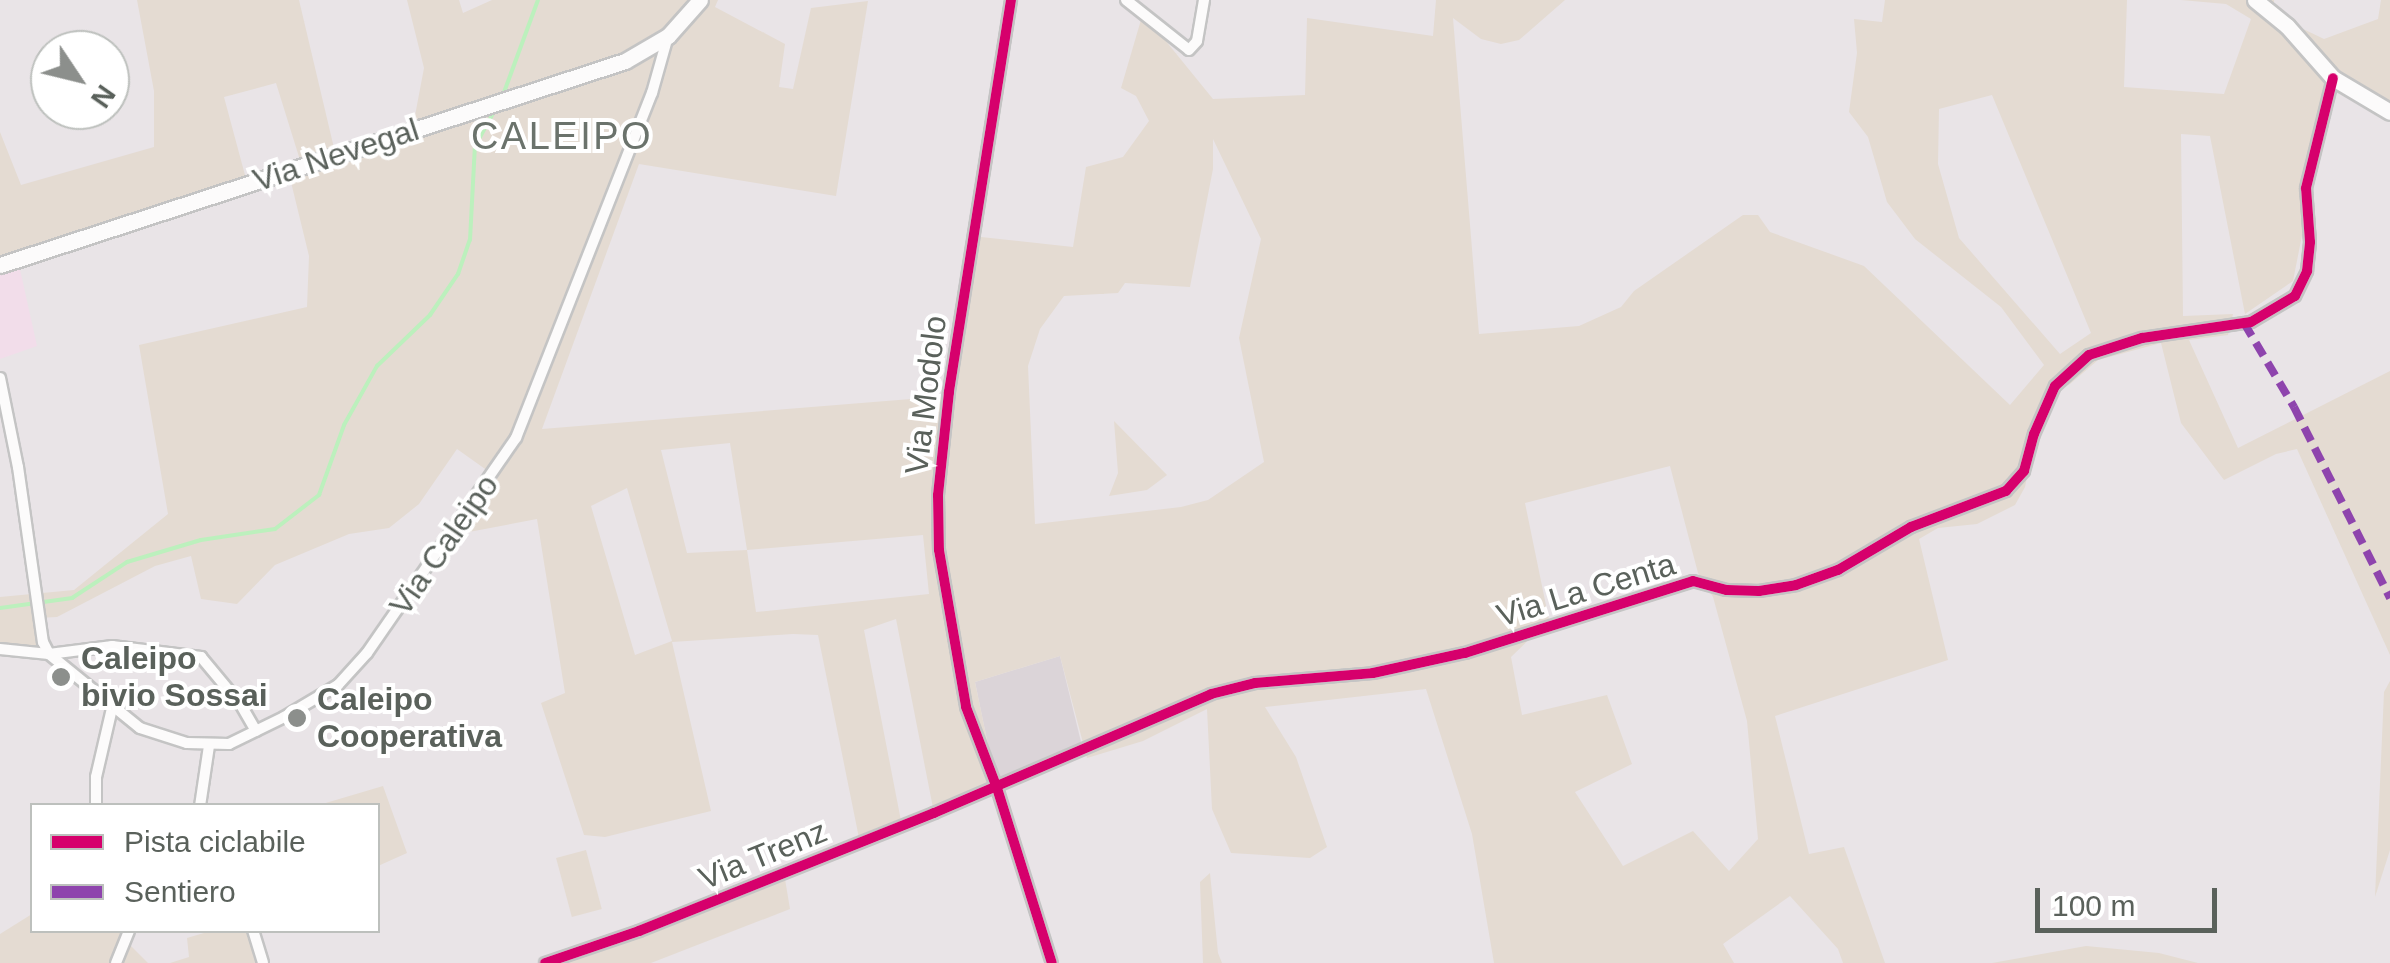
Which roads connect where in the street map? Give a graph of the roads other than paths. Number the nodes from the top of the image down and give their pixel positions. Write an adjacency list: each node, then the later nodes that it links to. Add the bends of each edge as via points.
1 (700, 0): 6 (main road, Via Nevegal)
2 (1011, 0): 17 (street, Via Modolo, via 938,494 952,644 966,707)
3 (1126, 0): 4 (street, via 1185,50 1197,42)
4 (1204, 0)
5 (2255, 0): 7 (main road)
6 (668, 36): 9 (main road, Via Nevegal, via 625,61); 15 (street, Via Caleipo, via 516,438 338,686)
7 (2333, 78): 8 (main road); 17 (street, Via La Centa, via 2306,188 2307,271 2294,296 2251,322 2142,338 2089,356 2055,386 2024,471 2006,491 1911,527 1838,570 1796,584 1759,591 1684,583 1466,653 1373,673 1255,683 1212,694)
8 (2390, 112)
9 (0, 265)
10 (0, 378): 11 (street)
11 (3, 406): 13 (street)
12 (0, 649): 13 (street)
13 (49, 654): 14 (street); 15 (street, via 112,646 201,657)
14 (112, 708): 16 (street, via 140,728); 18 (street)
15 (256, 730): 16 (street, Via Caleipo)
16 (208, 746): 19 (street)
17 (997, 788): 24 (street, Via Trenz); 25 (street, Via Modolo)
18 (96, 803)
19 (200, 803)
20 (128, 933): 22 (street)
21 (254, 933): 23 (street)
22 (116, 963)
23 (262, 963)
24 (546, 963)
25 (1052, 963)

